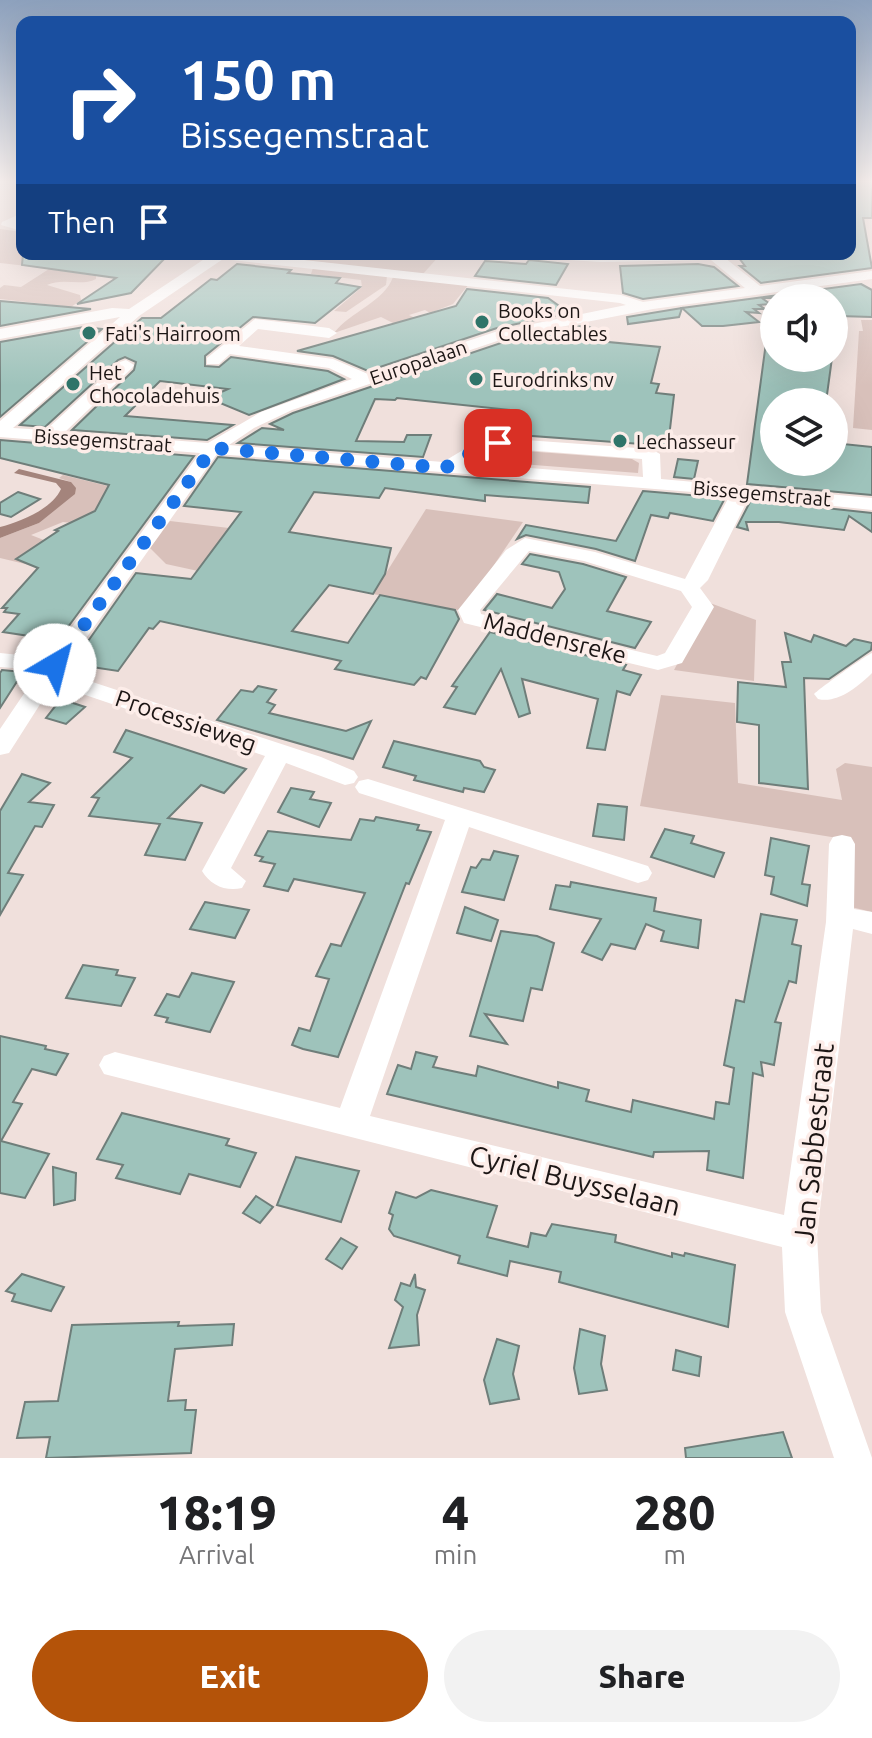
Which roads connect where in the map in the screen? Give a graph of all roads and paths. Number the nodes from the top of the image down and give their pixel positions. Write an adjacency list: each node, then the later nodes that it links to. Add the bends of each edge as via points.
1 (212, 260): 7 (street)
2 (256, 260): 6 (street, via 621,299)
3 (718, 260): 5 (street)
4 (872, 275): 5 (street, Europalaan)
5 (757, 291): 6 (street, Europalaan)
6 (646, 307): 15 (street, Europalaan, via 486,338)
7 (133, 314): 10 (street, via 112,312); 14 (street)
8 (304, 331): 9 (street); 11 (street, via 255,324); 12 (street)
9 (329, 333)
10 (0, 334)
11 (228, 349): 12 (street); 13 (street)
12 (279, 356): 15 (street, via 333,364)
13 (213, 361)
14 (102, 368): 16 (street); 17 (street)
15 (367, 380): 18 (street, Europalaan, via 291,405 230,433)
16 (0, 431): 17 (street, Bissegemstraat)
17 (50, 436): 18 (street, Bissegemstraat)
18 (213, 448): 19 (street, Bissegemstraat); 26 (street, Europalaan)
19 (445, 468): 20 (street, Bissegemstraat); 20 (street, via 498,443 651,454)
20 (652, 484): 21 (street, Bissegemstraat)
21 (742, 491): 22 (street, Bissegemstraat); 23 (street, via 698,580)
22 (872, 504)
23 (688, 587): 23 (street, Maddensreke, via 588,556 525,544 469,610 472,618 658,663 674,658 703,607)
24 (0, 660): 26 (street, Processieweg)
25 (872, 660): 27 (street)
26 (52, 670): 28 (street, Europalaan); 29 (street, Processieweg)
27 (826, 694)
28 (0, 747)
29 (279, 753): 30 (street, Processieweg); 33 (street, Processieweg, via 216,871)
30 (460, 815): 32 (street); 36 (street)
31 (842, 844): 34 (street, Jan Sabbestraat)
32 (638, 873)
33 (232, 881)
34 (856, 920): 37 (street, Jan Sabbestraat)
35 (115, 1065): 36 (street, Cyriel Buysselaan)
36 (350, 1125): 37 (street, Cyriel Buysselaan)
37 (799, 1235): 38 (street, Jan Sabbestraat, via 803,1312)
38 (854, 1458)

